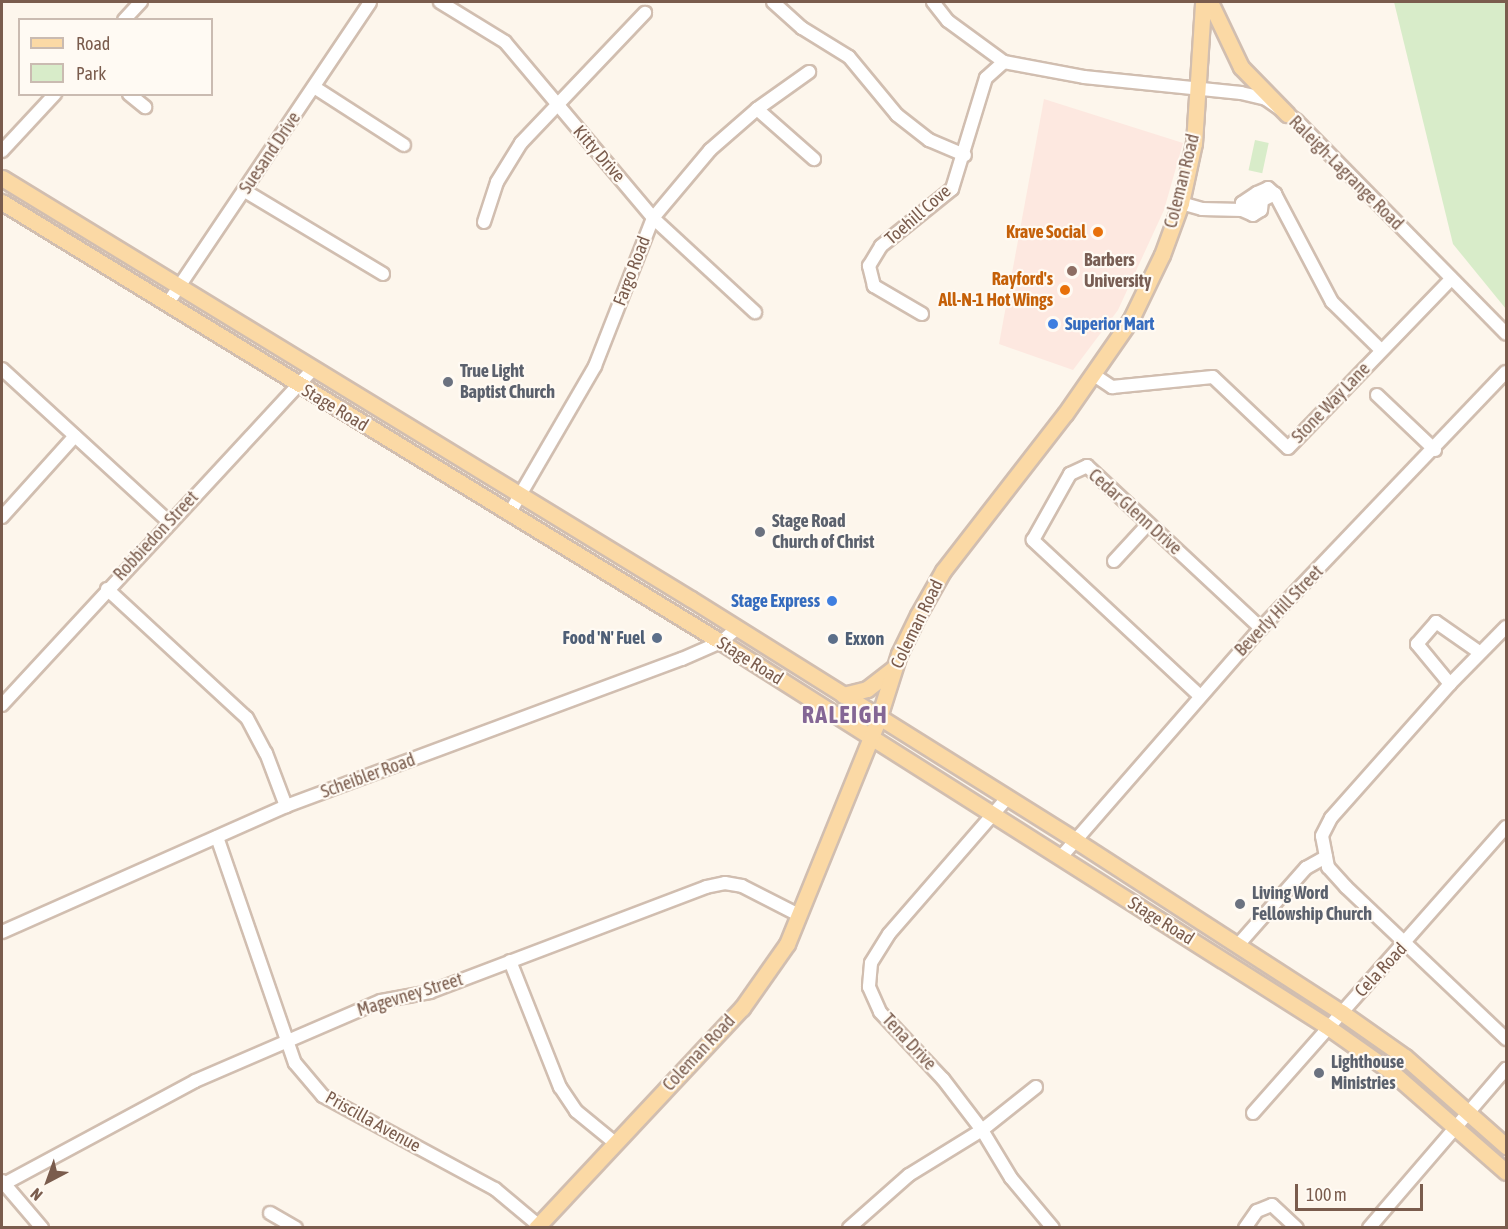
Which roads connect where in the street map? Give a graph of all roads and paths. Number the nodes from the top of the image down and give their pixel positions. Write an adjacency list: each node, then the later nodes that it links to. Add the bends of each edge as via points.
1 (141, 2): 9 (street)
2 (370, 2): 12 (street, Suesand Drive)
3 (440, 2): 16 (street, Kitty Drive, via 505,42)
4 (773, 2): 22 (street, via 802,28 849,57 897,115 929,140)
5 (933, 2): 10 (street, via 948,21)
6 (1203, 2): 13 (main road)
7 (1210, 2): 19 (main road, via 1241,67)
8 (645, 13): 16 (street)
9 (126, 18)
10 (1004, 62): 13 (street, Raleigh-Lagrange Road, via 1084,77); 22 (street, Toehill Cove, via 986,78)
11 (809, 72): 18 (street, Fargo Road)
12 (314, 87): 20 (street); 25 (street, Suesand Drive)
13 (1200, 88): 19 (street, Raleigh-Lagrange Road, via 1266,99); 28 (main road, Coleman Road, via 1194,143)
14 (53, 96): 21 (street)
15 (131, 96): 17 (street)
16 (556, 105): 30 (street, Kitty Drive); 31 (street, via 521,143 497,182)
17 (145, 107)
18 (757, 109): 23 (street); 30 (street, Fargo Road, via 710,150)
19 (1287, 114): 33 (street, Raleigh-Lagrange Road)
20 (404, 145)
21 (2, 151)
22 (965, 155): 37 (street, Toehill Cove, via 952,189 881,246 869,266 874,286)
23 (814, 159)
24 (2, 178): 34 (main road, Stage Road)
25 (245, 191): 32 (street); 34 (street, Suesand Drive)
26 (1275, 194): 29 (street, via 1262,201 1261,210 1253,215); 29 (street, via 1268,188 1257,193 1242,203); 39 (street, via 1332,302)
27 (2, 202): 35 (main road, Stage Road)
28 (1181, 203): 29 (street, via 1202,209); 43 (main road, Coleman Road, via 1162,255 1131,319)
29 (1242, 210)
30 (653, 218): 36 (street, Kitty Drive); 48 (street, Fargo Road, via 595,366)
31 (484, 222)
32 (383, 274)
33 (1450, 280): 38 (street, Raleigh-Lagrange Road); 39 (street)
34 (178, 286): 35 (street, Suesand Drive); 41 (main road, Stage Road)
35 (168, 303): 44 (main road, Stage Road)
36 (755, 312)
37 (922, 314)
38 (1506, 334)
39 (1381, 350): 43 (street, Stone Way Lane, via 1288,448 1213,377 1112,387)
40 (2, 369): 46 (street)
41 (312, 370): 44 (street, Robbiedon Street); 48 (main road, Stage Road)
42 (1506, 372): 47 (street, Beverly Hill Street)
43 (1094, 375): 60 (main road, Coleman Road, via 943,571)
44 (297, 385): 49 (main road, Stage Road); 51 (street, Robbiedon Street)
45 (1377, 395): 47 (street)
46 (75, 436): 50 (street); 51 (street)
47 (1435, 450): 57 (street, Beverly Hill Street)
48 (520, 495): 49 (street, Fargo Road); 56 (main road, Stage Road)
49 (509, 514): 58 (main road, Stage Road)
50 (2, 517)
51 (169, 522): 54 (street, Robbiedon Street)
52 (1148, 524): 53 (street); 57 (street, Cedar Glenn Drive); 63 (street, Cedar Glenn Drive, via 1087,466 1070,474 1033,540)
53 (1114, 561)
54 (107, 589): 64 (street, Robbiedon Street); 68 (street, via 247,718 266,753)
55 (1506, 627): 59 (street)
56 (737, 628): 58 (street, Scheibler Road); 62 (main road, Stage Road)
57 (1261, 628): 63 (street, Beverly Hill Street)
58 (721, 642): 66 (main road, Stage Road); 68 (street, Scheibler Road, via 599,692)
59 (1479, 652): 61 (street); 61 (street, via 1436,621 1417,644)
60 (894, 668): 62 (main road, via 867,689); 65 (main road, Coleman Road)
61 (1450, 684): 74 (street, via 1331,818 1322,836)
62 (843, 695): 65 (main road, Stage Road)
63 (1200, 696): 72 (street, Beverly Hill Street)
64 (2, 705)
65 (879, 717): 66 (main road, Coleman Road); 67 (main road, Stage Road)
66 (871, 738): 69 (main road, Stage Road); 75 (main road, Coleman Road)
67 (1008, 797): 69 (street, Tena Drive); 72 (main road, Stage Road)
68 (286, 806): 71 (street, Scheibler Road)
69 (993, 813): 73 (main road, Stage Road); 89 (street, Tena Drive, via 890,934 871,963 869,987 880,1012 921,1053)
70 (1506, 827): 77 (street, Cela Road)
71 (217, 837): 76 (street, Scheibler Road); 83 (street, Priscilla Avenue)
72 (1074, 840): 73 (street, Beverly Hill Street); 78 (main road, Stage Road)
73 (1061, 857): 81 (main road, Stage Road)
74 (1326, 857): 77 (street, via 1328,867 1346,887); 78 (street, via 1306,868)
75 (799, 915): 79 (street, Magevney Street, via 742,886 725,883); 90 (main road, Coleman Road, via 787,944 742,1008)
76 (2, 932)
77 (1407, 943): 80 (street, Cela Road); 82 (street)
78 (1238, 945): 80 (main road, Stage Road)
79 (510, 961): 83 (street, Magevney Street, via 430,992 381,1001); 90 (street, via 560,1087 576,1111)
80 (1341, 1012): 81 (street, Cela Road); 86 (main road, Stage Road, via 1405,1057)
81 (1327, 1027): 87 (street, Cela Road); 88 (main road, Stage Road, via 1393,1073)
82 (1506, 1039)
83 (289, 1041): 93 (street, Magevney Street, via 195,1081); 95 (street, Priscilla Avenue, via 295,1063 323,1096 495,1189)
84 (1506, 1069): 86 (street)
85 (1036, 1087): 89 (street)
86 (1468, 1111): 88 (street); 91 (main road, Stage Road)
87 (1253, 1113)
88 (1455, 1126): 92 (main road, Stage Road); 102 (street)
89 (982, 1130): 98 (street, via 909,1175); 99 (street, Tena Drive, via 1011,1178)
90 (615, 1143): 95 (main road, Coleman Road)
91 (1506, 1146)
92 (1506, 1172)
93 (2, 1184): 96 (street)
94 (270, 1213): 97 (street)
95 (537, 1226)
96 (42, 1227)
97 (296, 1227)
98 (849, 1227)
99 (1053, 1227)
100 (1245, 1227): 101 (street, via 1257,1211 1272,1205)
101 (1297, 1227)
102 (1369, 1227)

